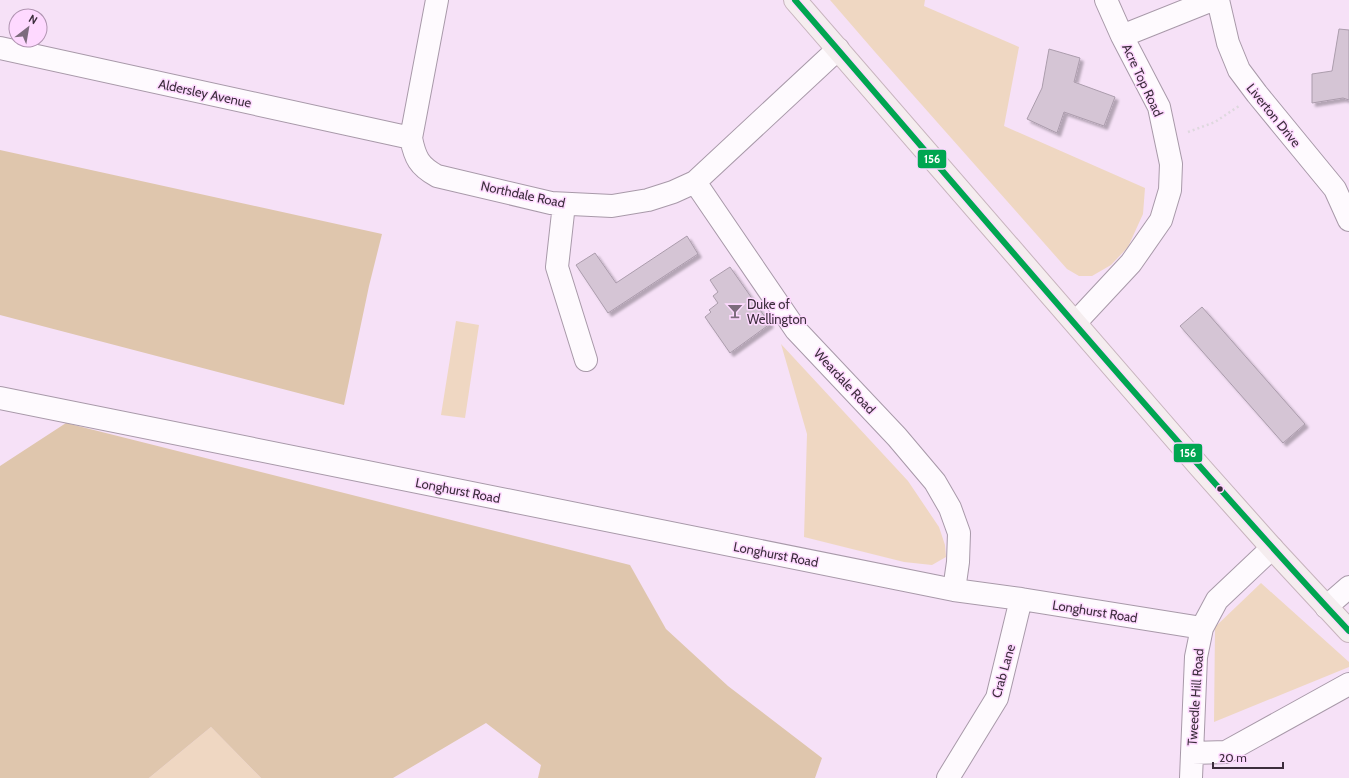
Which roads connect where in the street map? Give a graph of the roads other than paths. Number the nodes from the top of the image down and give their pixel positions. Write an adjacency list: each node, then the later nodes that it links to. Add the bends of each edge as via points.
1 (437, 0): 9 (street, Northdale Road)
2 (795, 0): 8 (main road)
3 (1106, 0): 6 (street, Acre Top Road)
4 (1212, 0): 6 (street)
5 (1218, 0): 12 (street, Liverton Drive, via 1228,43 1239,70 1335,189)
6 (1122, 36): 13 (street, Acre Top Road, via 1159,107 1171,164 1170,190 1161,220 1131,263)
7 (0, 48): 9 (street, Aldersley Avenue)
8 (838, 49): 10 (street, Northdale Road); 13 (main road)
9 (411, 138): 11 (street, Northdale Road, via 418,162 437,176)
10 (695, 182): 11 (street, Northdale Road, via 648,200 612,206); 18 (street, Weardale Road, via 796,330 897,437 935,482 950,508 959,533)
11 (564, 204): 14 (street, via 557,267)
12 (1349, 220)
13 (1076, 322): 16 (main road)
14 (586, 360)
15 (0, 398): 18 (street, Longhurst Road)
16 (1272, 548): 20 (main road); 21 (street, Tweedle Hill Road, via 1217,600)
17 (1349, 586): 20 (street)
18 (954, 590): 19 (street, Longhurst Road)
19 (1021, 599): 21 (street, Longhurst Road); 25 (street, Crab Lane, via 998,698)
20 (1326, 607): 22 (main road)
21 (1202, 628): 24 (street, Tweedle Hill Road, via 1196,658)
22 (1349, 632)
23 (1349, 684): 24 (street, via 1226,752)
24 (1192, 753): 26 (street, Tweedle Hill Road)
25 (948, 778)
26 (1191, 778)

